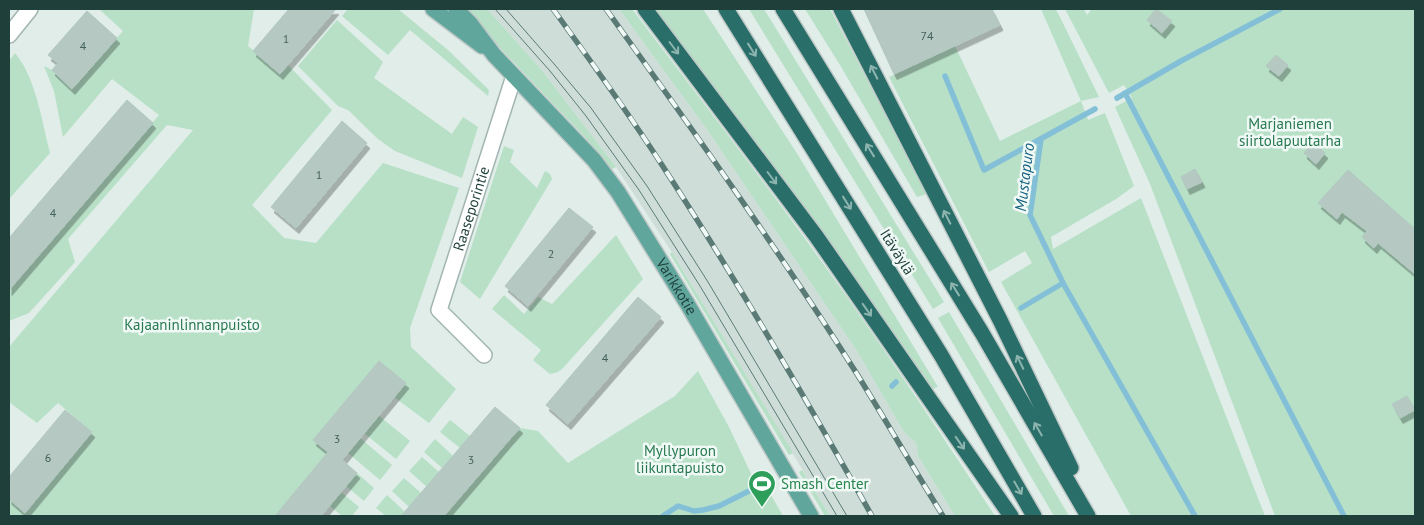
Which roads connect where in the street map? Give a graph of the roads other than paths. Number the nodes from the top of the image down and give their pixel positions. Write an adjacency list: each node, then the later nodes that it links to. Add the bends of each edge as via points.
1 (30, 9): 8 (street)
2 (433, 9): 9 (main road)
3 (456, 9): 9 (main road)
4 (645, 9): 13 (highway, one-way to 13, via 816,236)
5 (726, 9): 14 (highway, Itäväylä, one-way to 14, via 941,355)
6 (783, 9): 15 (highway, Itäväylä, one-way to 6, via 977,324)
7 (842, 9): 16 (highway, one-way to 7, via 1000,320)
8 (9, 35)
9 (494, 55): 10 (main road)
10 (514, 76): 11 (street, Raaseporintie, via 439,310); 12 (main road, Varikkotie, via 594,160 618,192)
11 (484, 355)
12 (811, 516)
13 (1011, 516)
14 (1034, 516)
15 (1088, 516)
16 (1094, 516)

